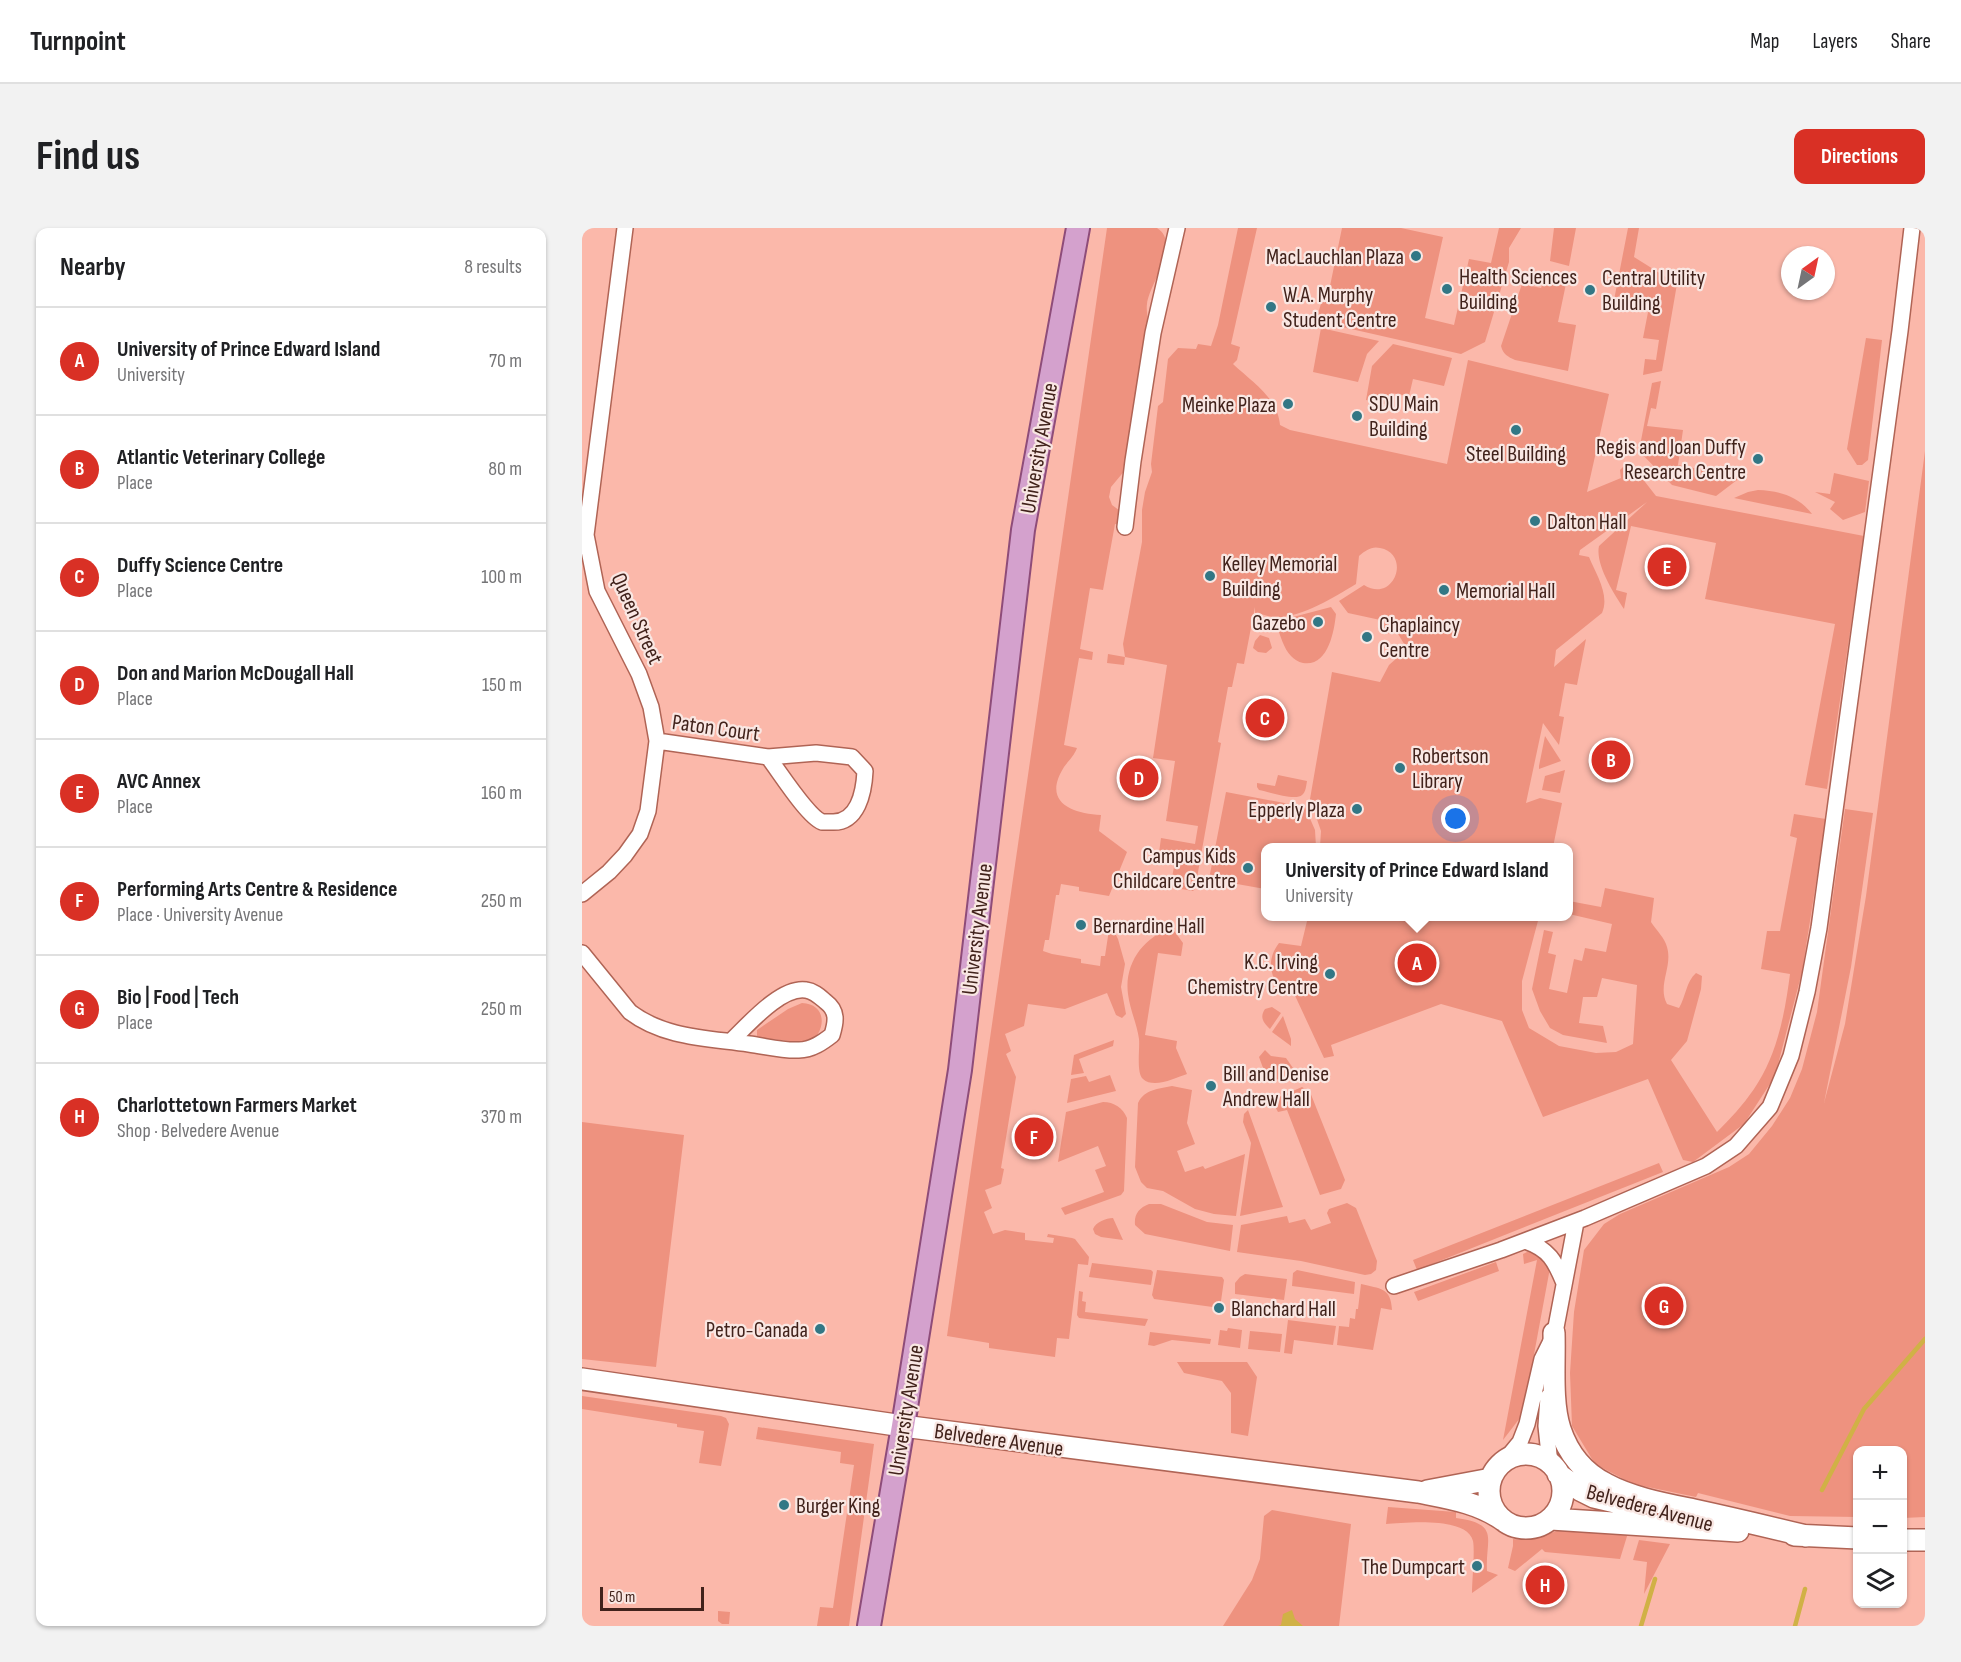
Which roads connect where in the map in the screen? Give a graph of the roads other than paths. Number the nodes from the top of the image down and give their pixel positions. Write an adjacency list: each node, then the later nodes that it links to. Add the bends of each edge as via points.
1 (625, 228): 6 (street, Queen Street, via 586,534 597,591 639,674 651,707)
2 (1177, 228): 5 (street, via 1153,333)
3 (1912, 228): 11 (street, via 1819,928 1791,1056 1770,1107 1736,1146 1697,1170)
4 (1077, 229): 17 (main road, University Avenue, via 1023,530 960,1070)
5 (1125, 527)
6 (657, 741): 7 (street, Paton Court); 8 (street, Queen Street, via 648,811 640,834 609,872)
7 (768, 757): 7 (street, Paton Court, via 809,812 822,822 838,823 850,816 864,791 865,771 852,757 816,753)
8 (582, 894)
9 (582, 953): 10 (street, via 640,1019 684,1036)
10 (731, 1041): 10 (street, via 801,1051 832,1035 836,1014 812,992 788,993)
11 (1576, 1222): 12 (street); 13 (street)
12 (1525, 1241): 13 (street, via 1548,1253); 14 (street)
13 (1564, 1284): 15 (street)
14 (1394, 1286)
15 (1554, 1333): 18 (street, via 1542,1359 1527,1424 1520,1442); 19 (street, via 1546,1417 1548,1450); 25 (main road, via 1556,1416 1574,1459 1589,1472 1628,1494)
16 (582, 1379): 17 (main road, Belvedere Avenue)
17 (903, 1426): 21 (main road, Belvedere Avenue); 29 (main road, University Avenue)
18 (1506, 1459): 19 (main road, via 1529,1454 1540,1457); 20 (main road)
19 (1554, 1469): 22 (main road, via 1562,1485 1562,1497); 24 (main road, Belvedere Avenue, via 1594,1497)
20 (1491, 1479): 21 (main road, Belvedere Avenue); 23 (main road, via 1490,1502)
21 (1418, 1492): 23 (main road, Belvedere Avenue, via 1469,1503)
22 (1551, 1519): 23 (main road, via 1531,1528); 24 (main road, Belvedere Avenue)
23 (1503, 1520)
24 (1747, 1532): 25 (main road, Belvedere Avenue)
25 (1806, 1536): 26 (main road, Belvedere Avenue)
26 (1853, 1538)
27 (1907, 1539): 28 (main road)
28 (1925, 1540)
29 (869, 1626)

